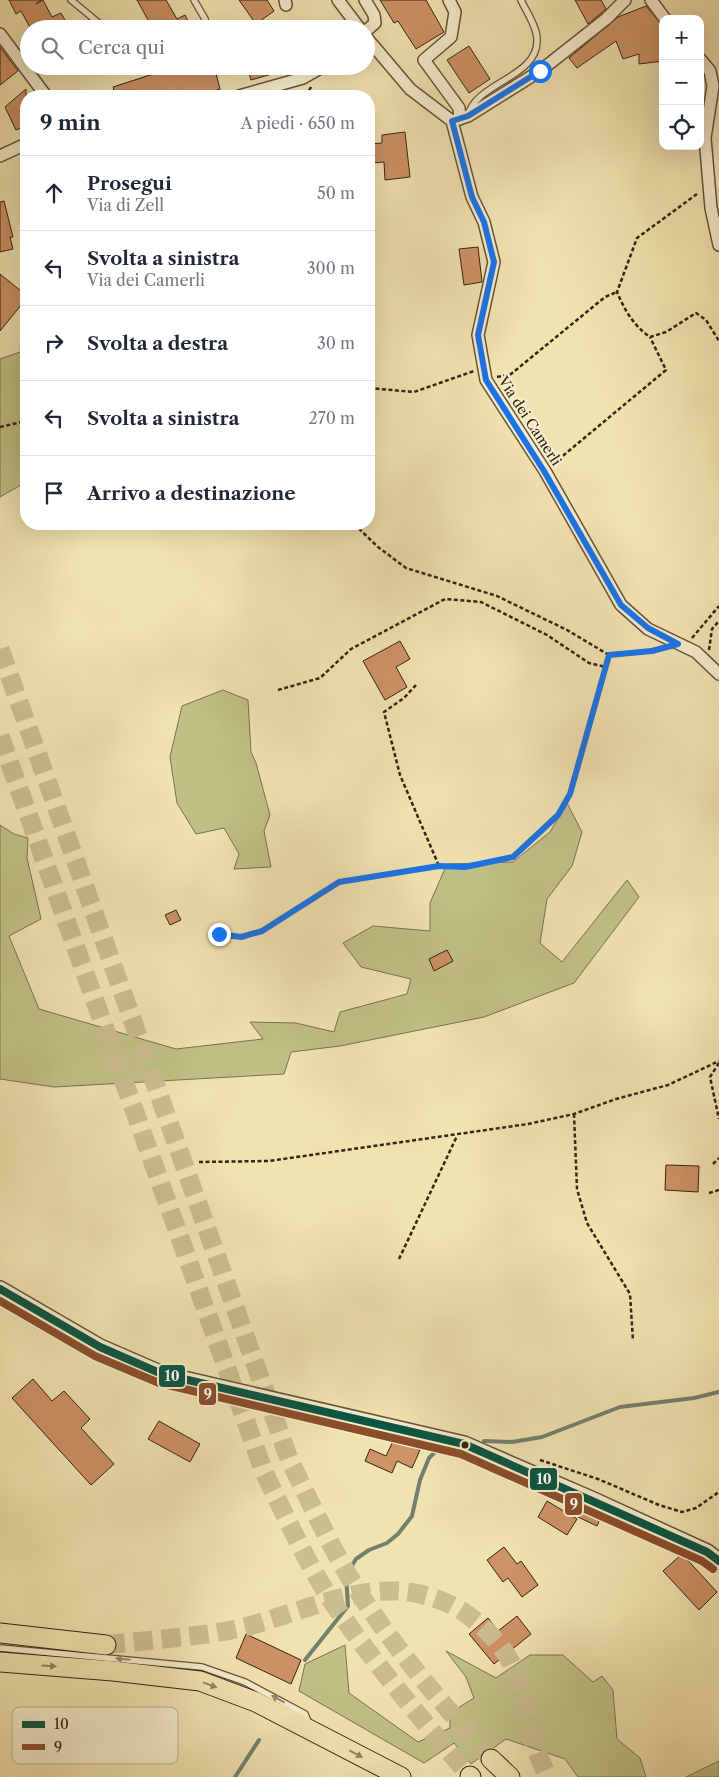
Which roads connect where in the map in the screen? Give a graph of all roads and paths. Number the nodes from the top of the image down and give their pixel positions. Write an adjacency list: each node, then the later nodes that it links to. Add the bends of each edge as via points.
1 (71, 0): 11 (lane)
2 (194, 0): 10 (lane)
3 (338, 0): 12 (street)
4 (365, 0): 13 (street, via 374,15)
5 (449, 0): 22 (street, Via dei Camerli, via 455,12 451,37 424,60 459,108)
6 (520, 0): 22 (lane, via 537,39 534,52 526,64 477,98)
7 (625, 0): 22 (street, via 606,20 540,71)
8 (651, 0): 9 (street)
9 (662, 15)
10 (205, 19)
11 (95, 20)
12 (353, 20)
13 (375, 25)
14 (0, 34): 17 (street)
15 (375, 48): 22 (street, via 410,90)
16 (701, 60): 25 (street, via 710,71 713,86 705,138)
17 (20, 61)
18 (30, 75): 20 (street)
19 (308, 75): 21 (street)
20 (42, 90)
21 (260, 90)
22 (460, 119): 30 (street, Via dei Camerli, via 472,197 484,222 494,262 478,335)
23 (20, 147): 24 (street)
24 (0, 156)
25 (709, 185): 26 (street); 27 (path, via 637,238)
26 (719, 245)
27 (617, 292): 28 (path, via 638,329); 31 (path, via 605,298 511,374)
28 (650, 337): 29 (path, via 666,332 696,313 706,320); 35 (path, via 666,370)
29 (719, 341)
30 (482, 368): 31 (street, Via dei Camerli); 32 (path, via 414,392)
31 (486, 380): 35 (street, Via dei Camerli)
32 (375, 389)
33 (20, 422): 34 (path)
34 (0, 427)
35 (544, 471): 39 (street, Via dei Camerli, via 621,605 648,628)
36 (360, 530): 40 (path, via 406,568 497,596 567,630)
37 (719, 606): 39 (path)
38 (719, 621): 41 (path, via 712,629)
39 (681, 645): 40 (path); 41 (street, Via dei Camerli)
40 (609, 655): 42 (path)
41 (708, 662): 43 (street, Via dei Camerli)
42 (606, 667): 45 (path, via 589,663 547,635 481,602 445,598 351,649 320,678); 46 (path, via 570,794 558,815 513,857 465,867)
43 (719, 674)
44 (416, 685): 46 (path, via 384,712 400,775)
45 (278, 690)
46 (439, 866): 47 (path, via 339,882 262,931 241,937)
47 (219, 934)
48 (719, 1062): 49 (path, via 668,1085); 50 (path, via 710,1077)
49 (574, 1114): 51 (path); 59 (path, via 577,1189 587,1222 630,1294)
50 (719, 1118)
51 (457, 1136): 53 (path, via 269,1162); 57 (path)
52 (719, 1158): 54 (path)
53 (199, 1162)
54 (714, 1164)
55 (719, 1190): 56 (path)
56 (709, 1193)
57 (399, 1259)
58 (0, 1290): 62 (street, via 100,1347 162,1374 464,1444 592,1499)
59 (633, 1341)
60 (532, 1458): 61 (path, via 598,1479 682,1512 696,1508)
61 (719, 1492)
62 (719, 1561)
63 (0, 1632): 64 (highway)
64 (106, 1645)
65 (0, 1648): 67 (lane, one-way to 65, via 305,1714 245,1682 202,1667)
66 (0, 1662): 67 (highway, one-way to 67, via 200,1681 256,1702)
67 (312, 1731): 69 (highway, one-way to 69)
68 (491, 1759): 70 (highway)
69 (400, 1777)
70 (510, 1777)

